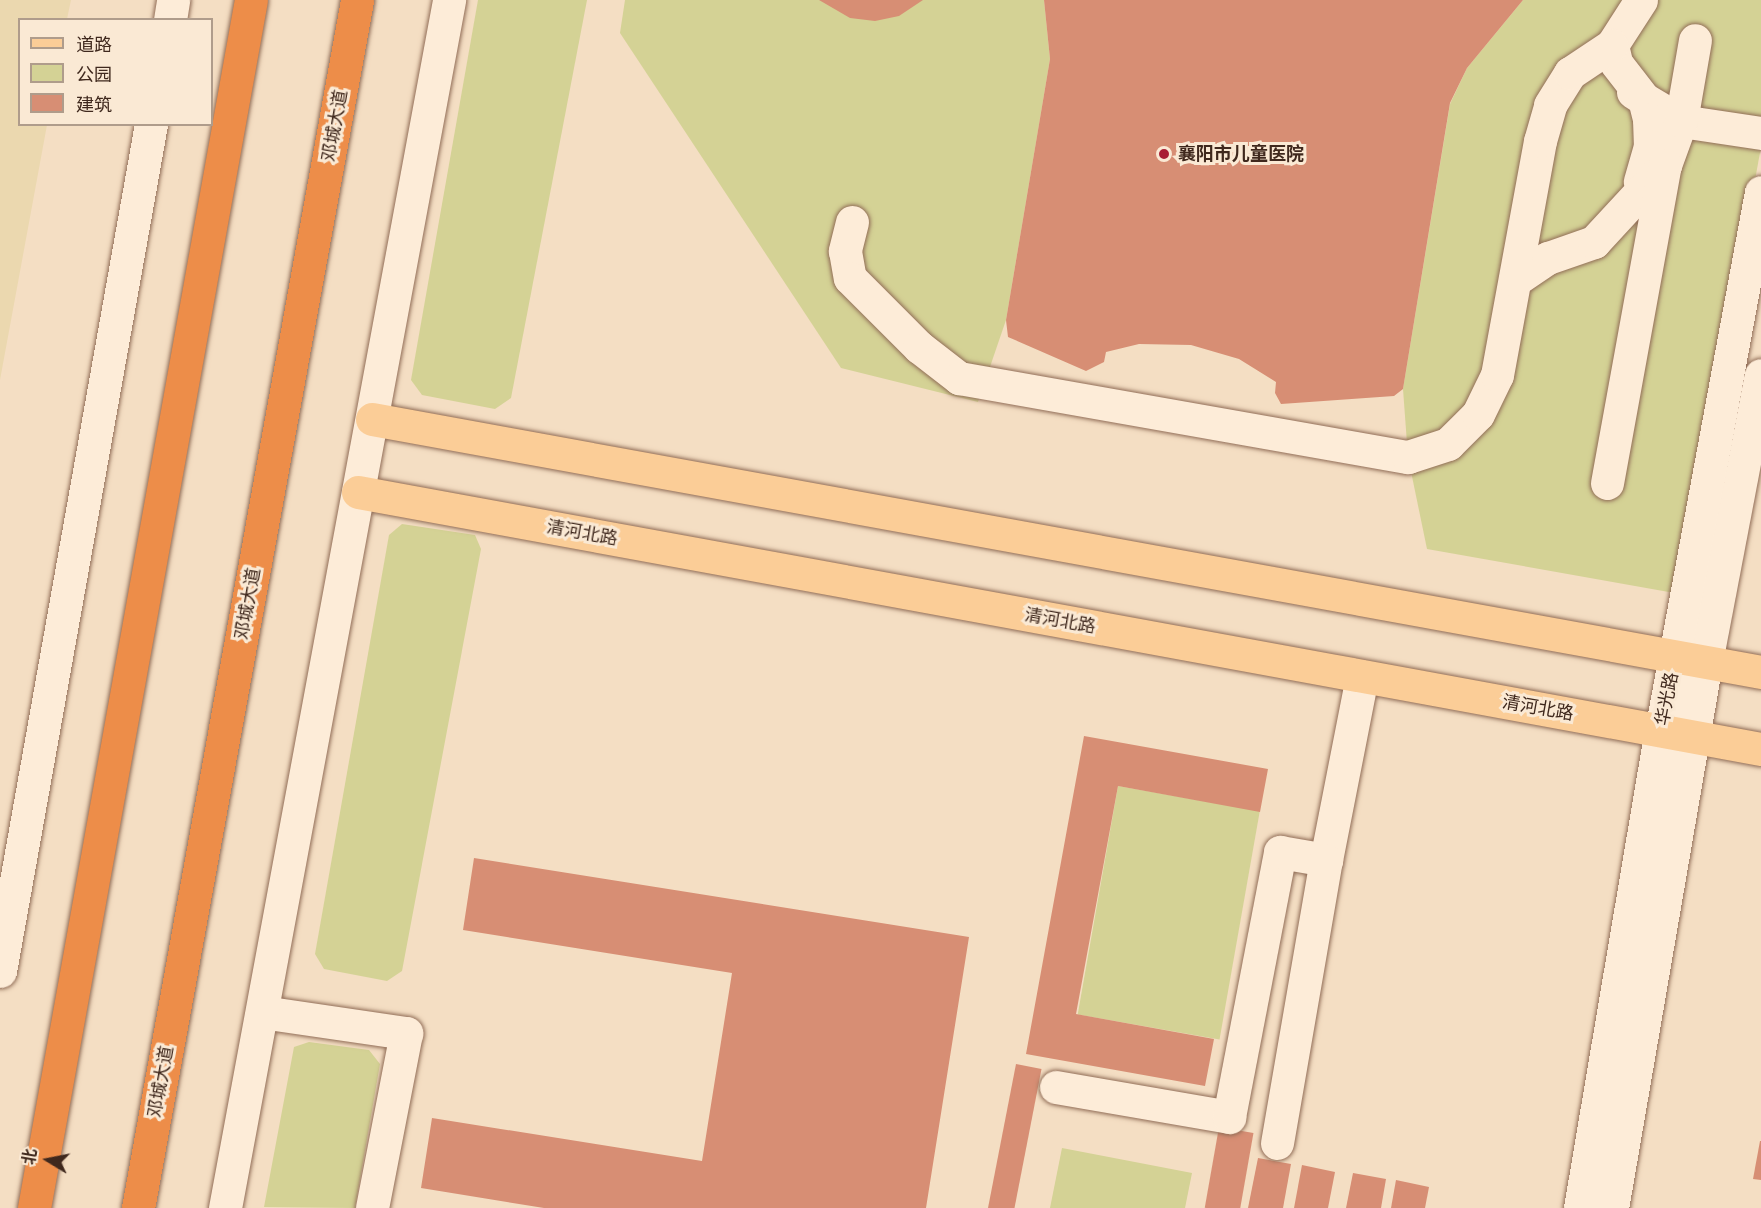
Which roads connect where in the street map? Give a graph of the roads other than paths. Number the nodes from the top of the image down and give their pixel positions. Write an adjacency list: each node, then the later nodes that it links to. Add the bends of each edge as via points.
1 (174, 0): 6 (street)
2 (251, 0): 37 (highway)
3 (357, 0): 38 (highway, 邓城大道)
4 (449, 0): 22 (street)
5 (1641, 0): 8 (street)
6 (170, 18)
7 (1695, 40): 11 (street)
8 (1612, 45): 9 (street, via 1570,73); 10 (street, via 1616,63)
9 (1557, 95): 10 (street, via 1582,79 1602,75); 17 (street, via 1540,141)
10 (1644, 99): 11 (street); 16 (street, via 1650,146 1646,170)
11 (1681, 121): 13 (street); 14 (street)
12 (151, 126): 33 (street)
13 (1761, 133)
14 (1665, 165): 16 (street); 23 (street)
15 (1761, 192): 25 (street, 华光路)
16 (1630, 206): 19 (street, via 1594,242)
17 (1528, 207): 19 (street, via 1535,231 1549,246); 20 (street)
18 (852, 222): 20 (street, via 845,251 850,278 919,347 959,378 1408,457 1448,444 1478,414 1497,375)
19 (1575, 250): 20 (street, via 1548,258)
20 (1515, 280)
21 (1761, 375): 26 (street, 华光路)
22 (372, 419): 24 (street); 25 (main road)
23 (1607, 483)
24 (358, 492): 28 (main road, 清河北路); 34 (street)
25 (1675, 656): 26 (main road); 29 (street, 华光路)
26 (1706, 662): 27 (main road); 30 (street, 华光路)
27 (1761, 672)
28 (1362, 676): 29 (main road, 清河北路); 32 (street)
29 (1661, 731): 30 (main road, 清河北路); 41 (street, 华光路)
30 (1693, 736): 31 (main road, 清河北路); 42 (street, 华光路)
31 (1761, 749)
32 (1326, 860): 35 (street, via 1280,852 1229,1117); 36 (street)
33 (0, 971)
34 (262, 1012): 39 (street); 40 (street, via 406,1033)
35 (1056, 1087)
36 (1277, 1143)
37 (34, 1208)
38 (138, 1208)
39 (225, 1208)
40 (372, 1208)
41 (1580, 1208)
42 (1612, 1208)

